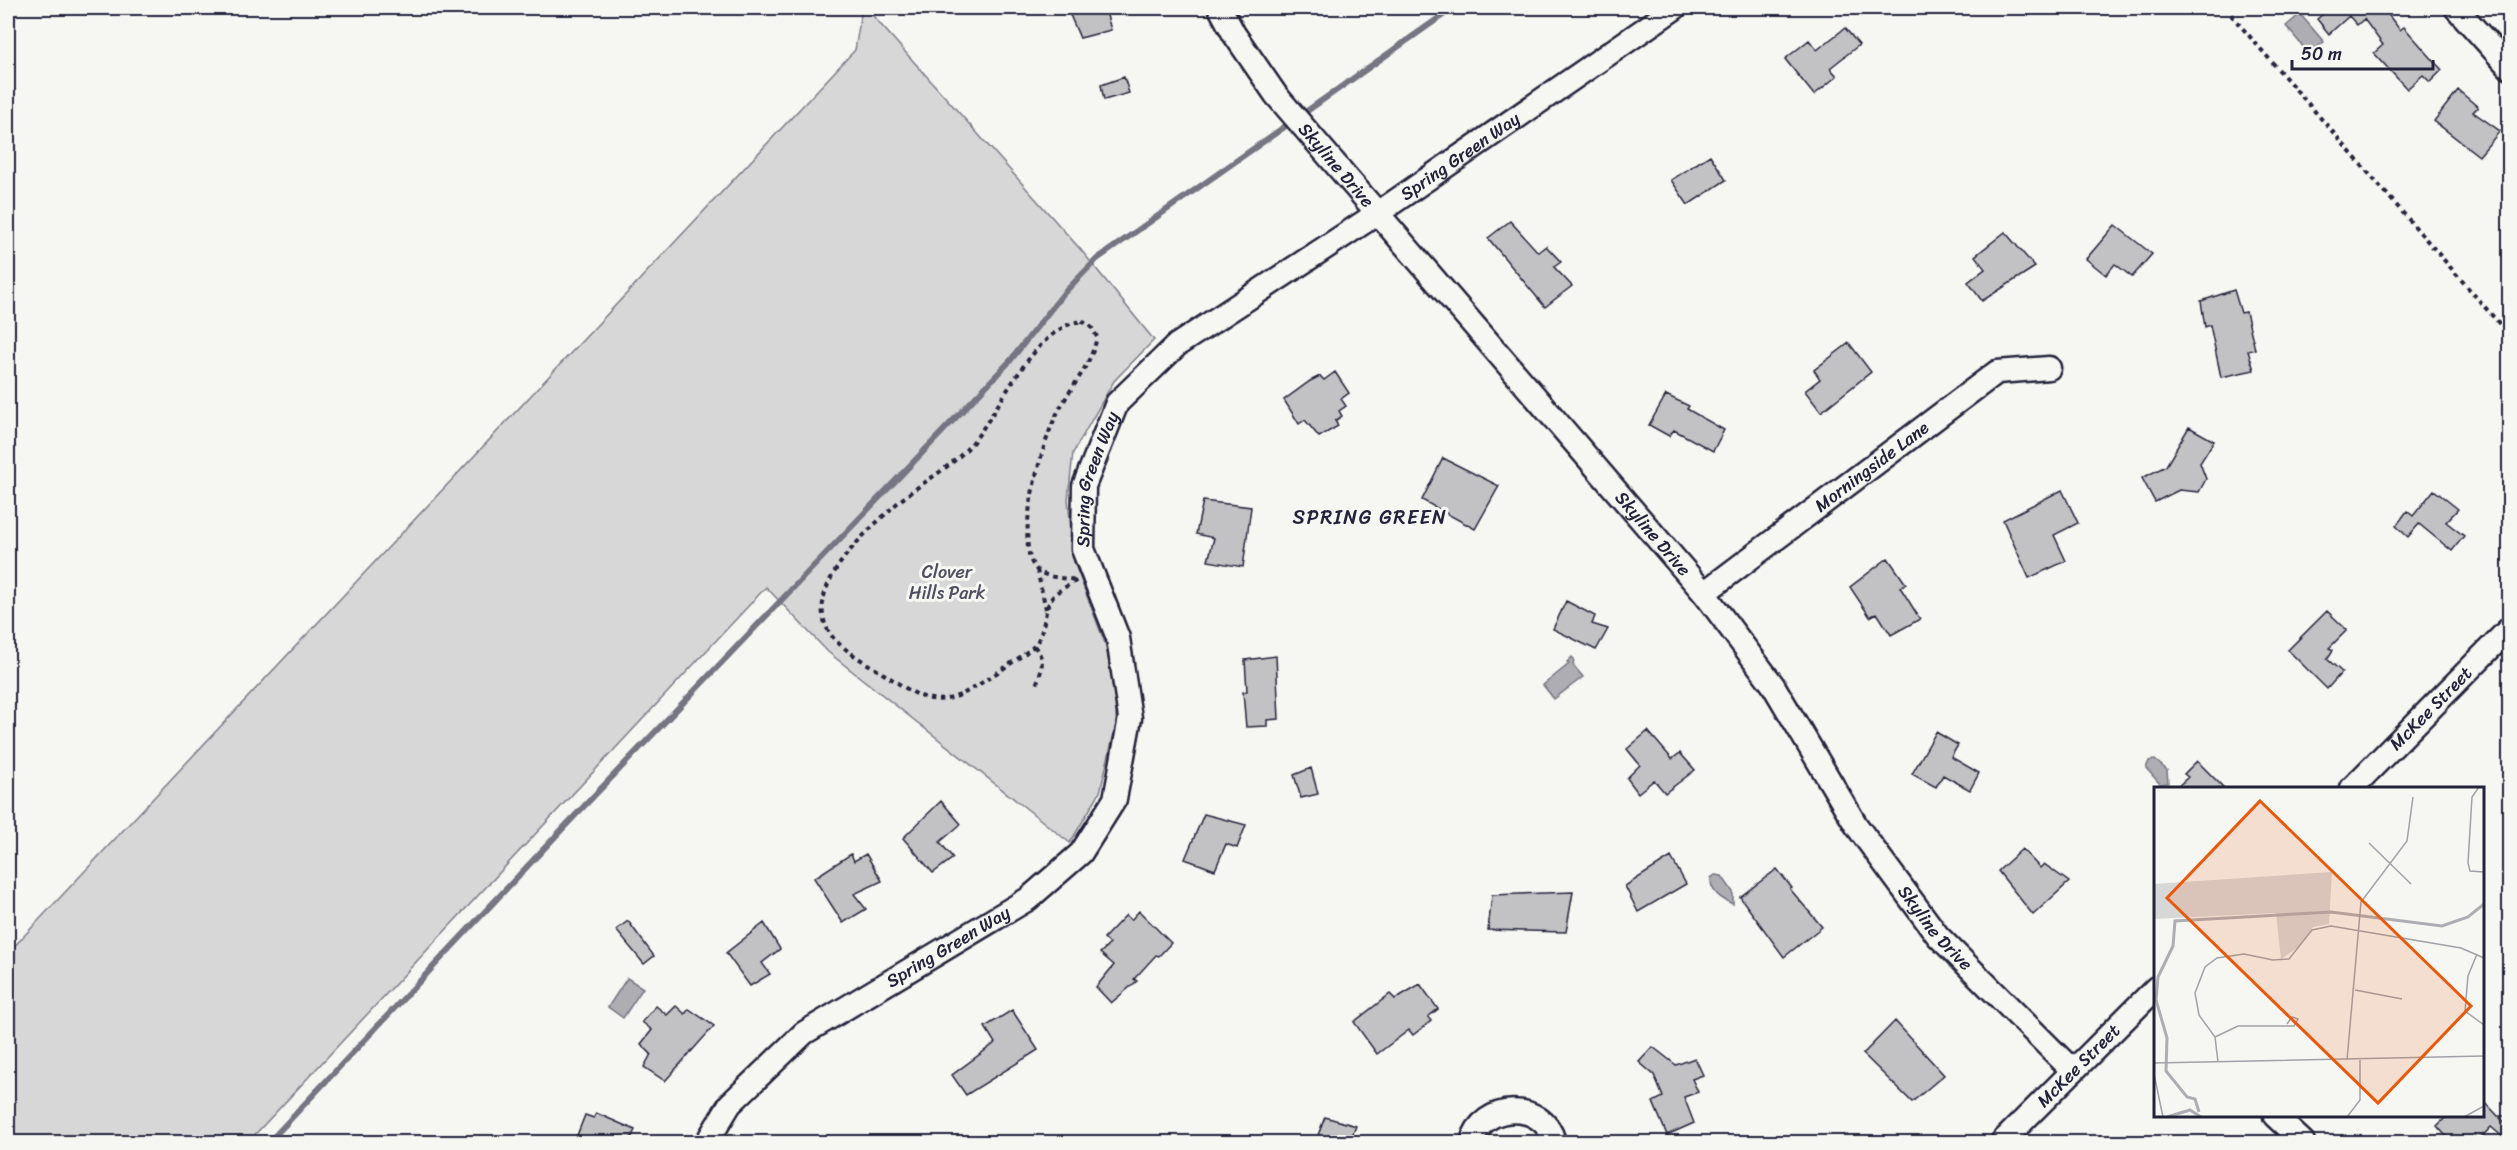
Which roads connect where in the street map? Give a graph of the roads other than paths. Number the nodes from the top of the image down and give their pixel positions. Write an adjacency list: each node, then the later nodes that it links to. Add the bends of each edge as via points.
1 (1220, 8): 5 (street, Skyline Drive, via 1276,95)
2 (1675, 8): 5 (street, Spring Green Way)
3 (2456, 8): 4 (street)
4 (2510, 68)
5 (1377, 213): 7 (street, Skyline Drive); 13 (street, Spring Green Way, via 1178,345 1117,403 1084,486 1083,549 1118,638 1130,718 1115,799 1081,853 1028,899 804,1033 730,1104)
6 (2049, 368): 7 (street, Morningside Lane, via 1997,372)
7 (1704, 593): 11 (street, Skyline Drive, via 1773,685 1856,825 1938,936)
8 (2510, 628): 9 (street, McKee Street)
9 (2354, 787)
10 (2154, 994): 11 (street, McKee Street)
11 (2073, 1071): 16 (street, McKee Street)
12 (2276, 1117): 17 (street)
13 (707, 1143)
14 (1472, 1143): 15 (street, via 1484,1124 1512,1110 1525,1111 1543,1122)
15 (1554, 1143)
16 (2002, 1143)
17 (2303, 1143)

